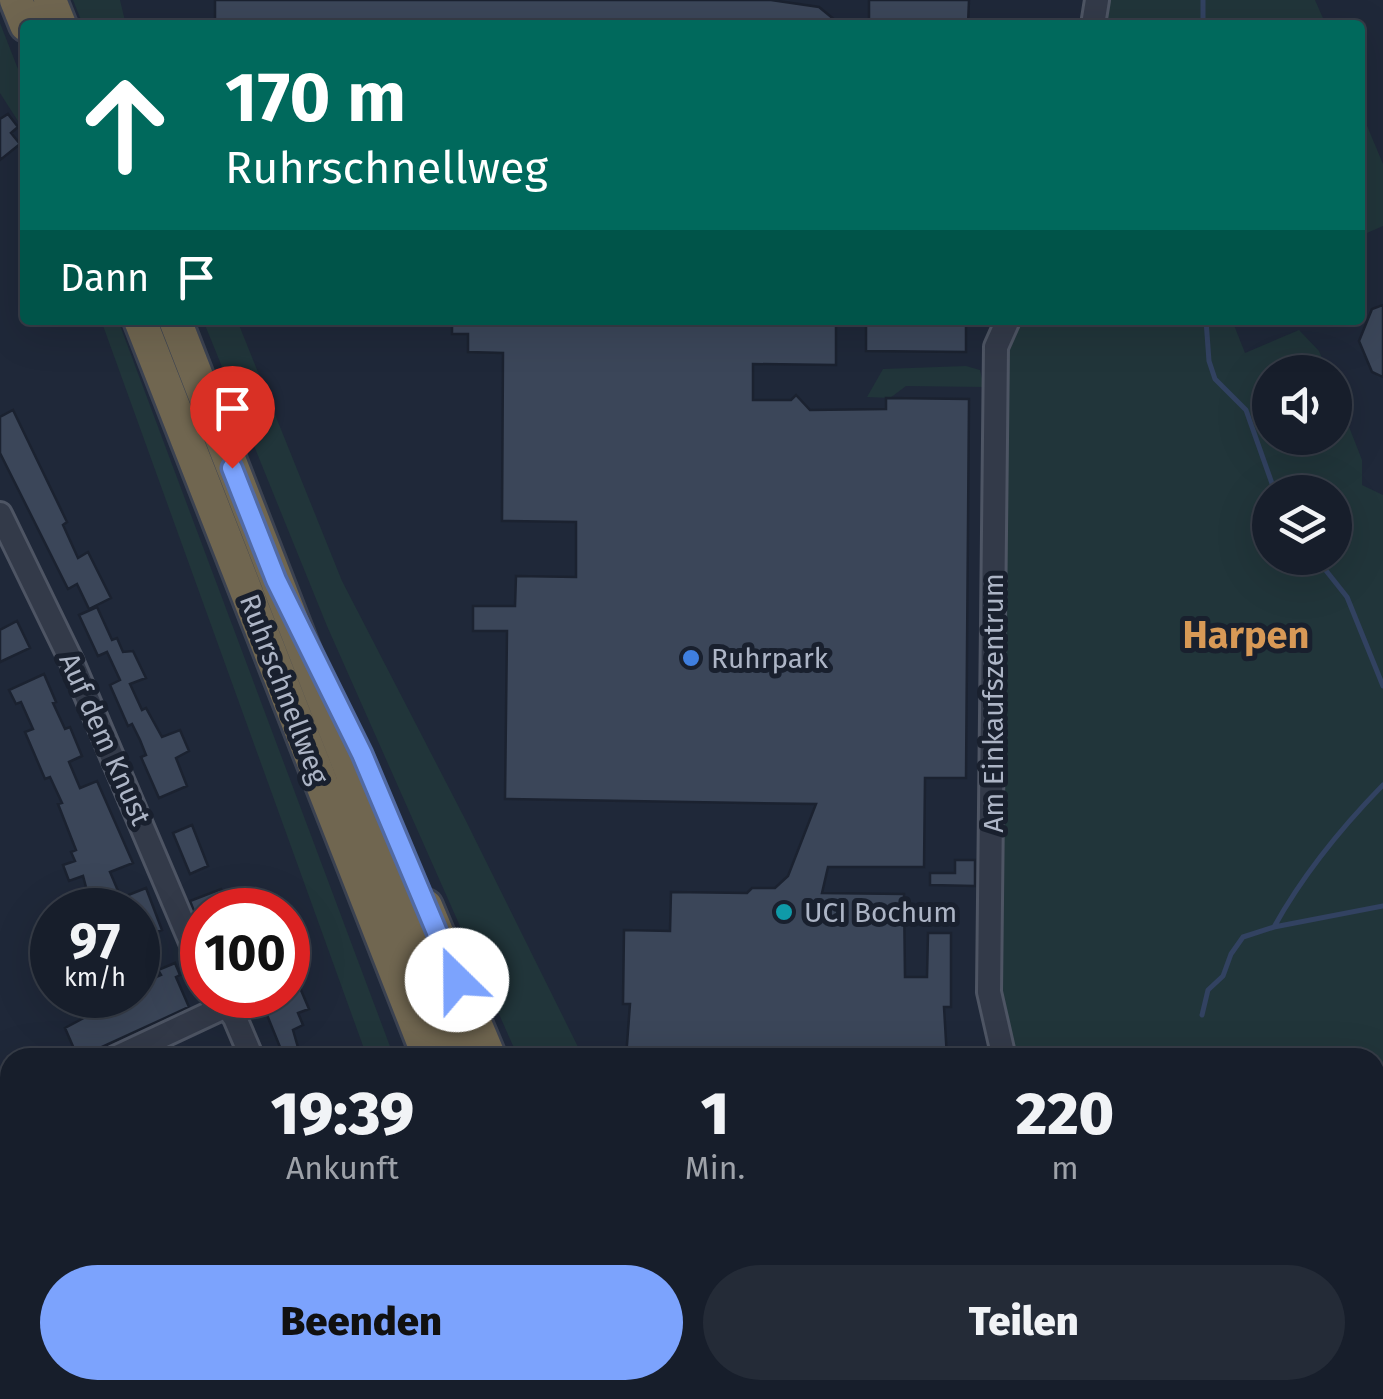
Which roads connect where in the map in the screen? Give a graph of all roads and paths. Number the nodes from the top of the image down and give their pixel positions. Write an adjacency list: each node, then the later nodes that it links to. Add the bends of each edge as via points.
1 (142, 325): 11 (highway, Ruhrschnellweg)
2 (177, 325): 5 (highway, Ruhrschnellweg)
3 (1006, 325): 14 (street, Am Einkaufszentrum, via 996,347 989,992)
4 (0, 514): 6 (street, Auf dem Knust, via 71,660)
5 (276, 580): 12 (highway, Ruhrschnellweg); 13 (highway, via 362,754)
6 (180, 916)
7 (189, 1018): 9 (street)
8 (231, 1018): 10 (street)
9 (133, 1048)
10 (247, 1048)
11 (425, 1048)
12 (458, 1048)
13 (486, 1048)
14 (1002, 1048)

